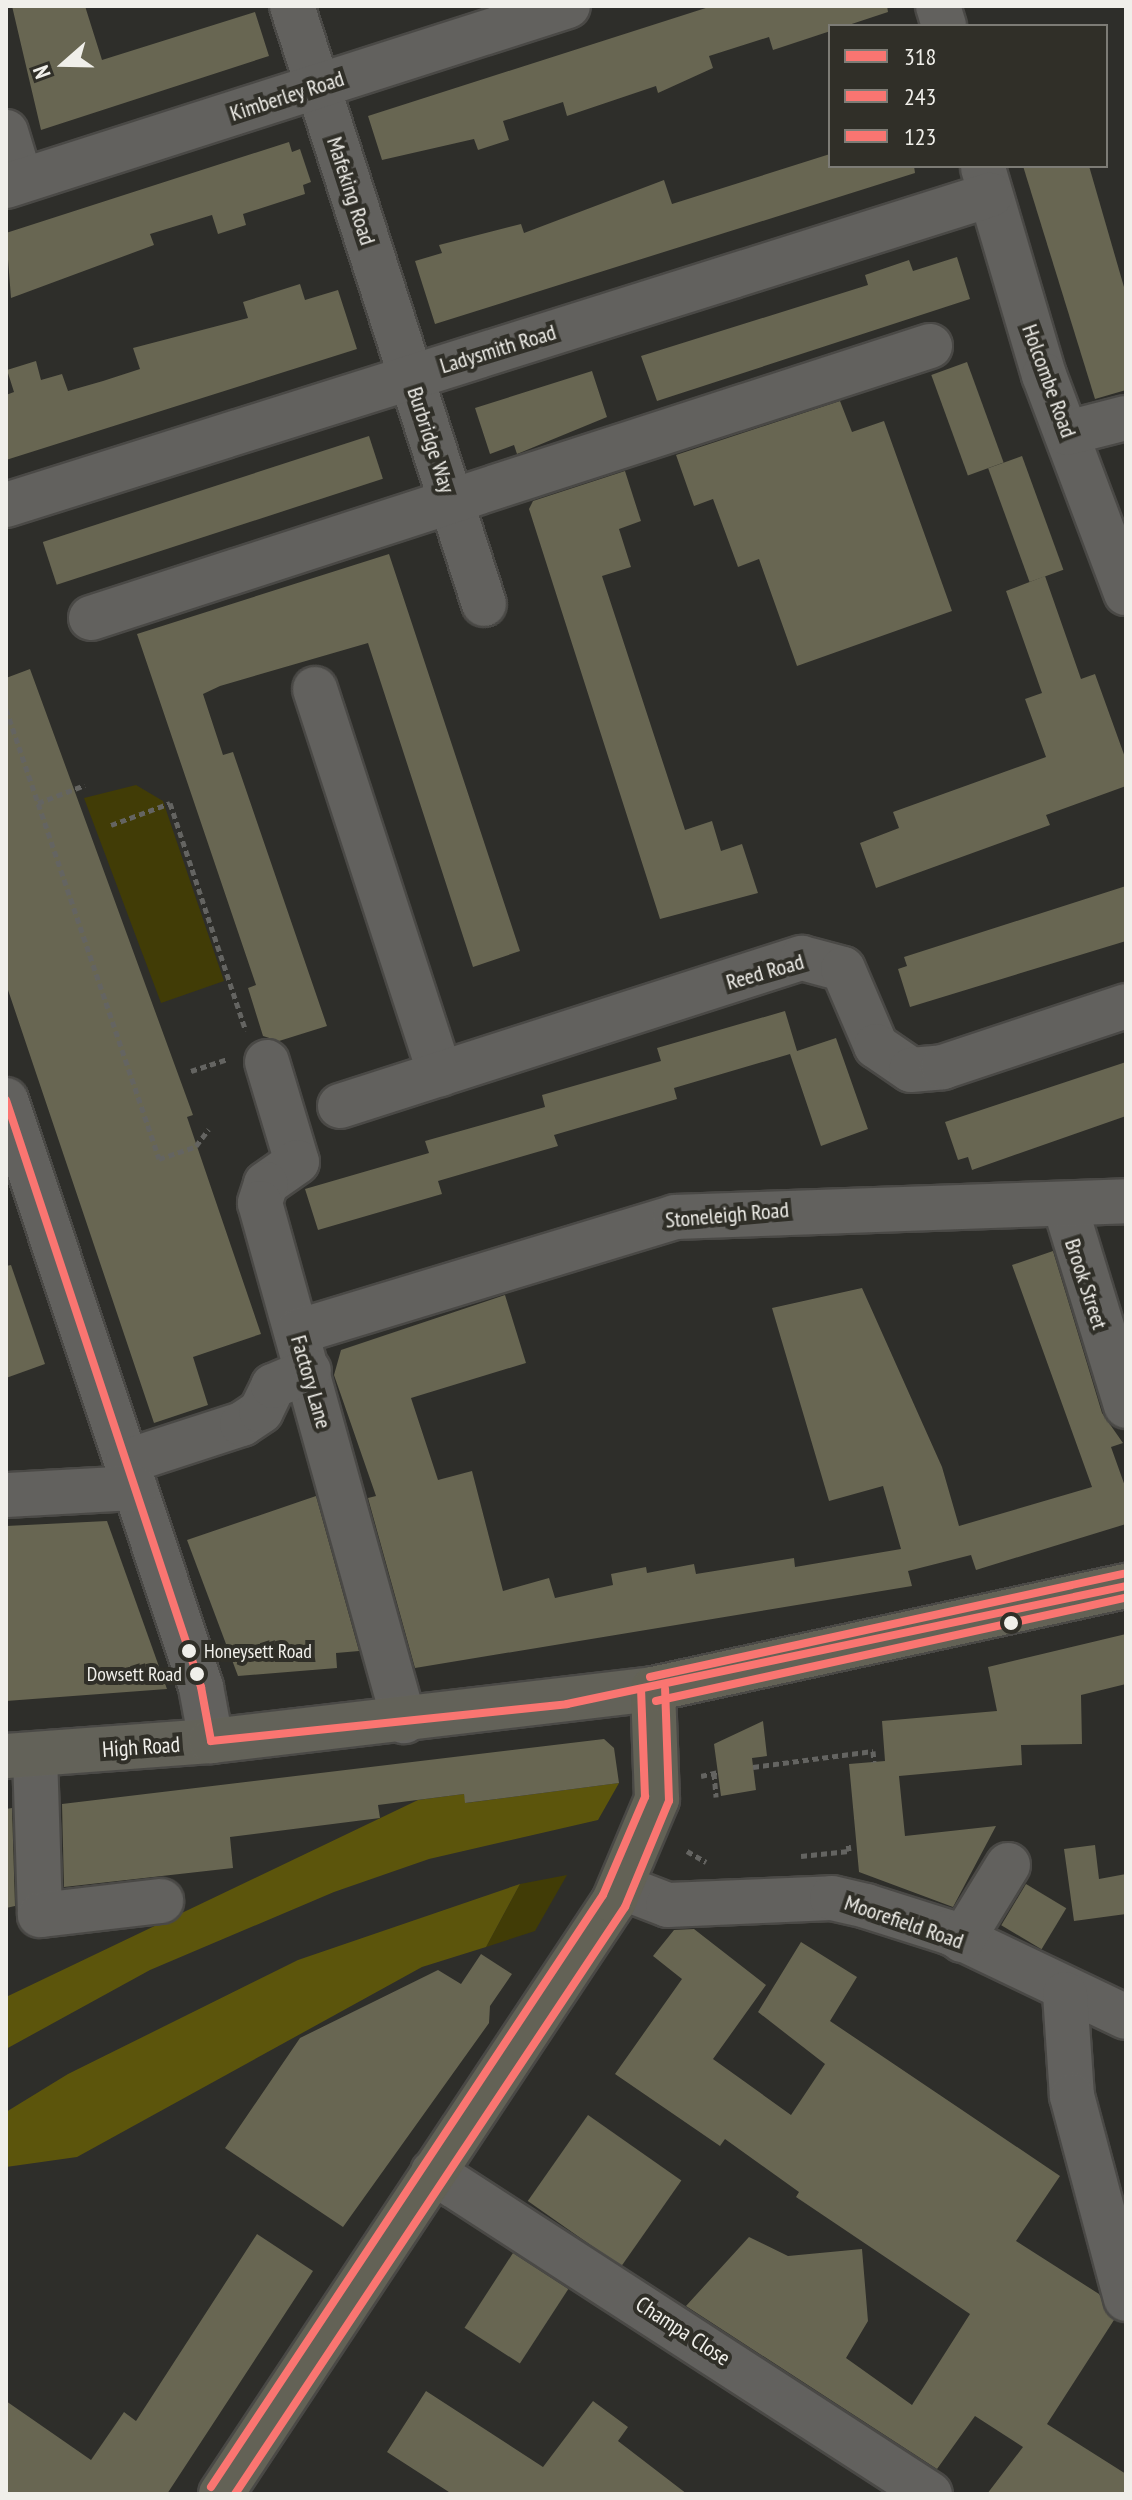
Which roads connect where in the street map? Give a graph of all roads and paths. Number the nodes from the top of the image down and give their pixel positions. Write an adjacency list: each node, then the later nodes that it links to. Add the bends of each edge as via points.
1 (292, 6): 3 (street, Mafeking Road)
2 (568, 6): 3 (street, Kimberley Road)
3 (317, 86): 6 (street, Kimberley Road); 8 (street, Mafeking Road)
4 (6, 132): 6 (street)
5 (986, 181): 8 (street, Ladysmith Road); 10 (street, Holcombe Road)
6 (14, 184)
7 (930, 346): 11 (street)
8 (410, 376): 11 (street, Burbridge Way); 12 (street, Ladysmith Road)
9 (1126, 418): 10 (street)
10 (1067, 433): 13 (street, Holcombe Road)
11 (452, 504): 14 (street, Burbridge Way); 15 (street)
12 (6, 505)
13 (1126, 593)
14 (484, 604)
15 (91, 618)
16 (315, 689): 23 (street)
17 (6, 709): 19 (path)
18 (85, 785): 19 (path)
19 (38, 803): 26 (path, via 159,1159 196,1146)
20 (111, 825): 22 (path, via 170,803)
21 (1126, 1006): 23 (street, Reed Road, via 943,1067 911,1070 876,1046 843,969 802,958)
22 (257, 1049): 29 (street, Factory Lane, via 297,1162 266,1184 260,1203)
23 (440, 1074): 25 (street, Reed Road)
24 (6, 1100): 31 (street)
25 (340, 1106)
26 (209, 1129)
27 (1126, 1201): 28 (street, Stoneleigh Road)
28 (1065, 1206): 29 (street, Stoneleigh Road, via 689,1215 603,1234); 30 (street, Brook Street)
29 (303, 1352): 31 (street, Stoneleigh Road, via 273,1386 261,1411); 35 (street, Factory Lane)
30 (1126, 1406)
31 (131, 1474): 32 (street); 36 (street, via 201,1687)
32 (6, 1495)
33 (1126, 1586): 34 (highway, High Road)
34 (653, 1689): 35 (main road, High Road); 47 (highway, via 657,1799)
35 (404, 1721): 36 (main road, High Road)
36 (211, 1741): 37 (main road, High Road)
37 (20, 1756): 48 (street, via 40,1915)
38 (874, 1762): 39 (path, via 873,1751)
39 (753, 1767)
40 (701, 1776): 41 (path, via 716,1773)
41 (716, 1797)
42 (848, 1843): 44 (path, via 849,1851)
43 (687, 1851): 46 (path)
44 (803, 1856)
45 (1008, 1865): 49 (street)
46 (718, 1866)
47 (621, 1887): 49 (street, Moorefield Road, via 668,1905 719,1908 832,1898); 52 (highway)
48 (161, 1901)
49 (962, 1940): 50 (street, Moorefield Road)
50 (1065, 1994): 51 (street, Moorefield Road); 53 (street, via 1072,2096)
51 (1126, 2017)
52 (433, 2172): 54 (highway); 55 (street, Champa Close)
53 (1126, 2299)
54 (221, 2494)
55 (930, 2494)

